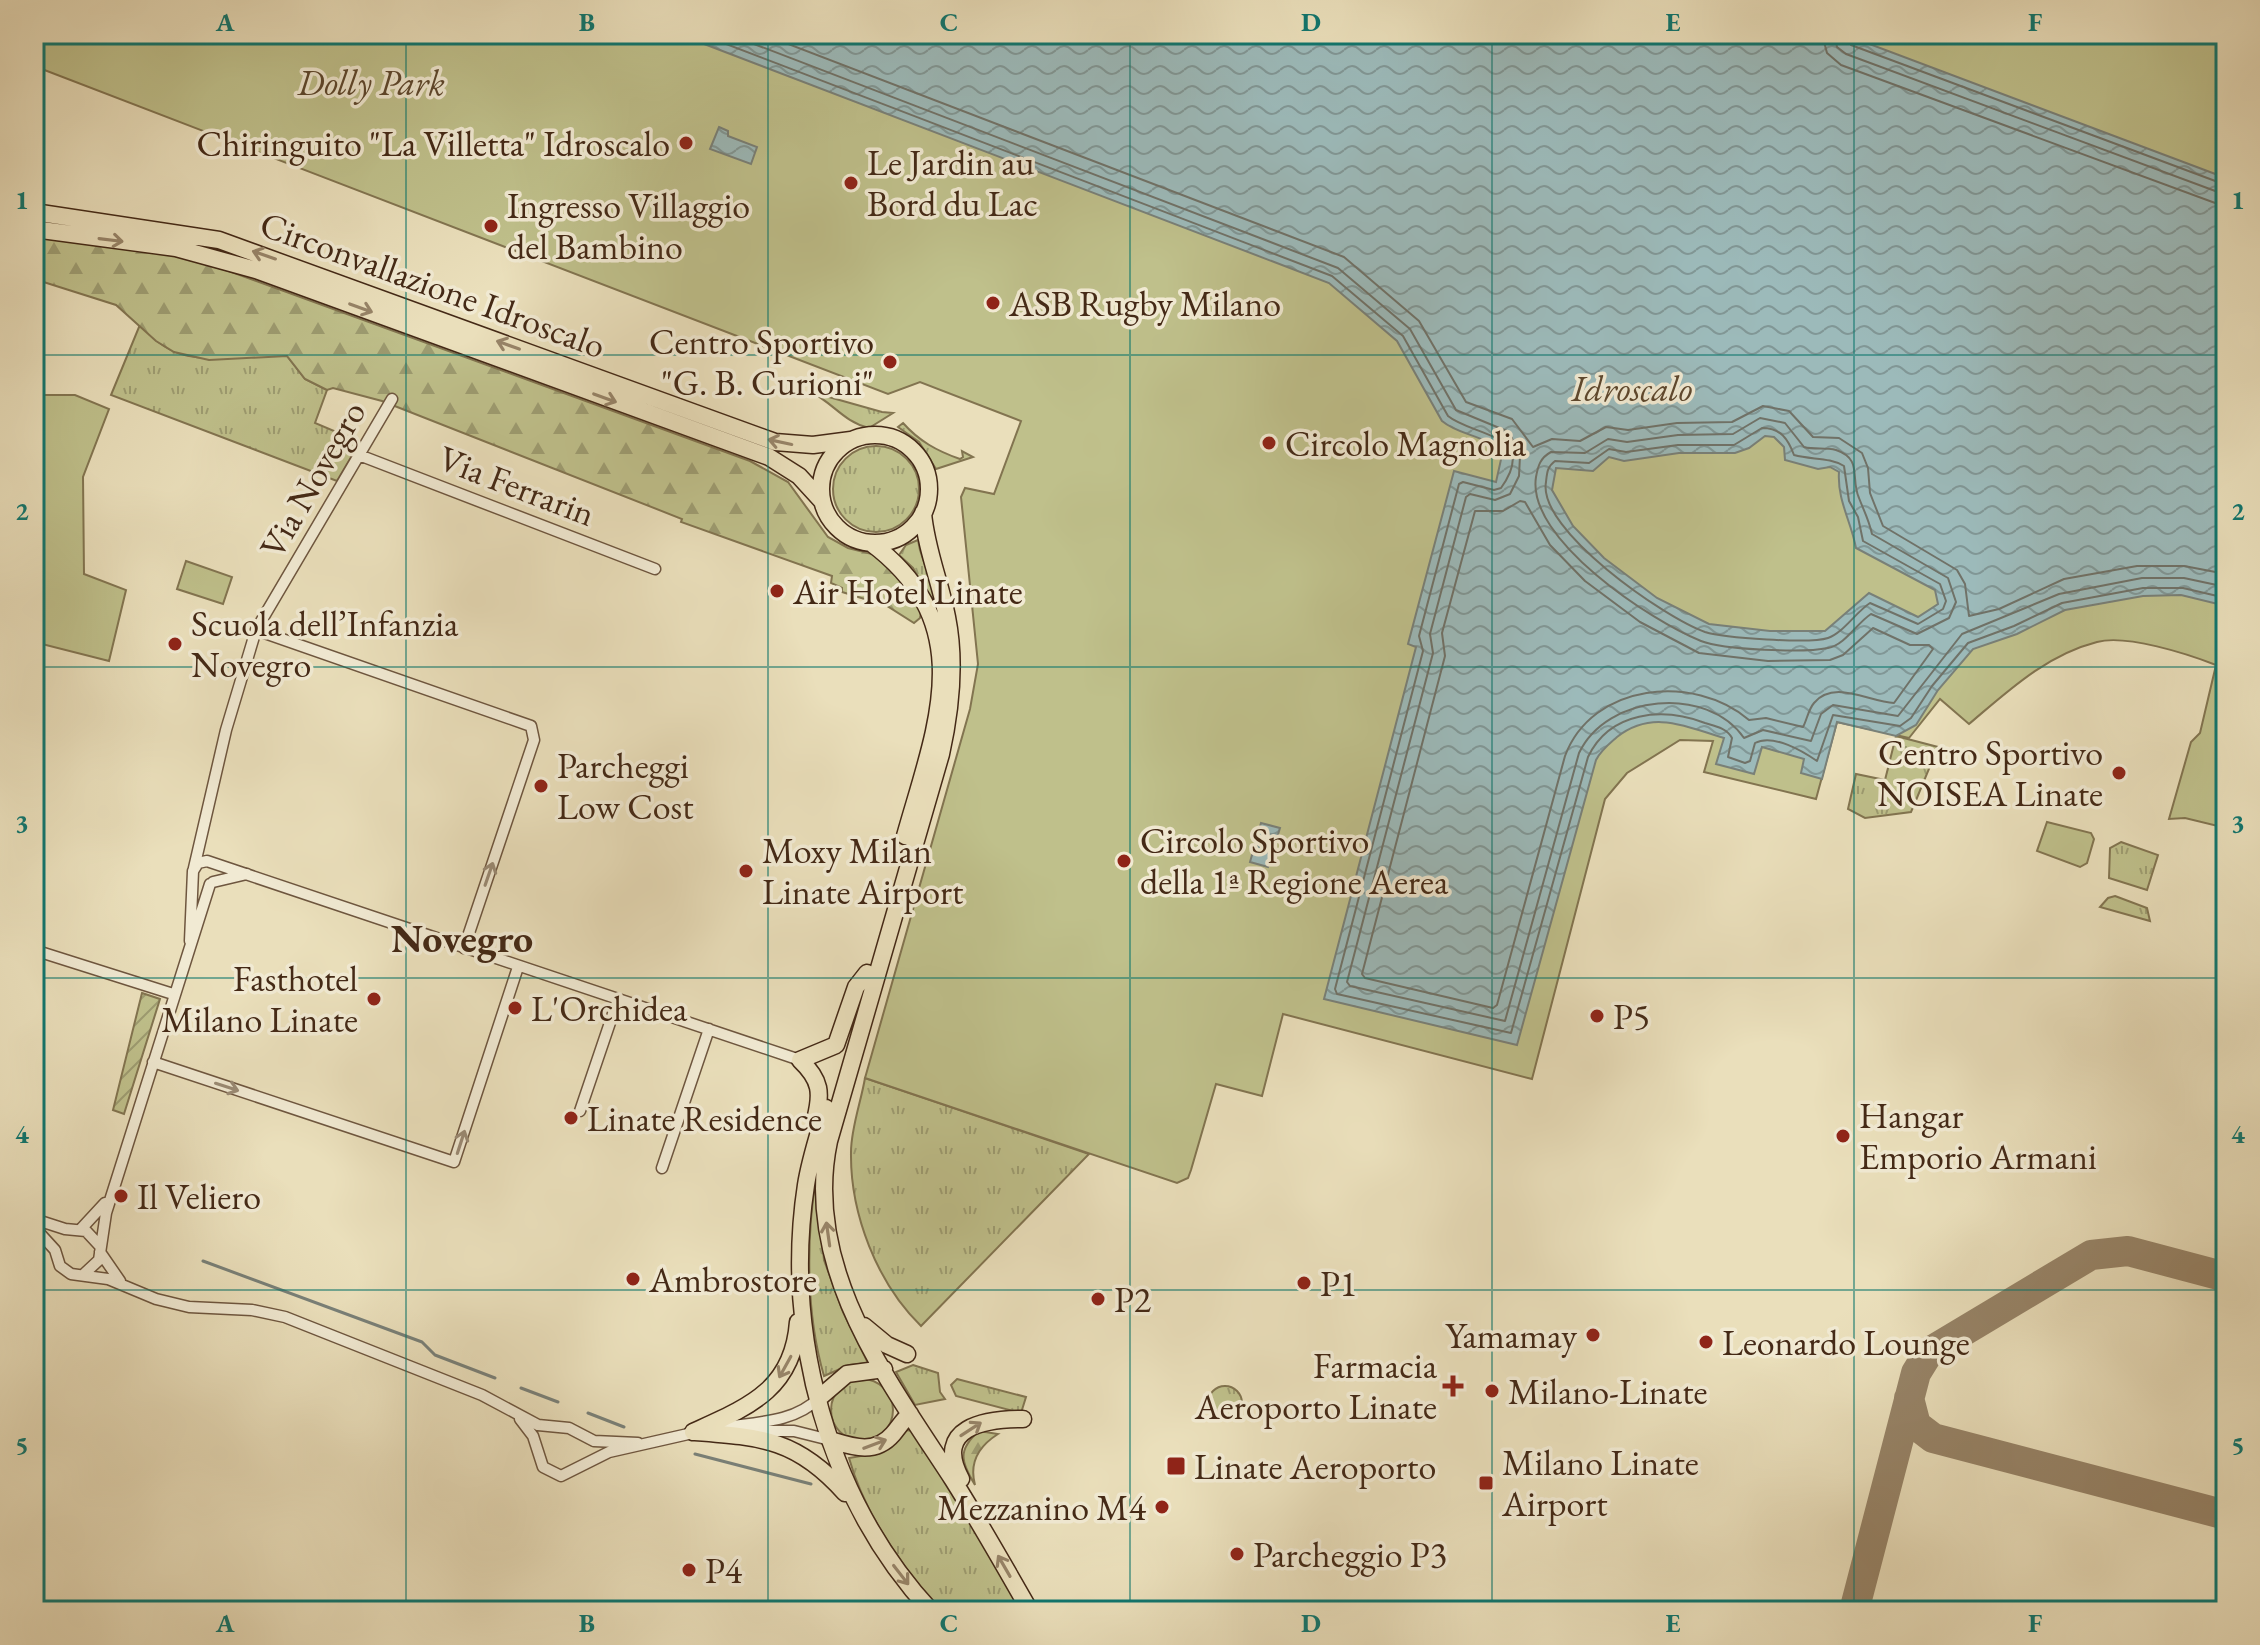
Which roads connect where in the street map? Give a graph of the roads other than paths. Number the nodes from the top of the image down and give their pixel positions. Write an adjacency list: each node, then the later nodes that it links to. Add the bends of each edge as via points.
1 (34, 212): 4 (main road, Circonvallazione Idroscalo, one-way to 1, via 775,442 219,240)
2 (34, 229): 6 (main road, Circonvallazione Idroscalo, one-way to 6, via 176,248 256,270 769,457 799,476)
3 (392, 399): 5 (street, Via Novegro)
4 (851, 440): 6 (main road, via 826,464); 7 (main road, via 877,435 910,448 928,479)
5 (359, 455): 9 (street, Via Ferrarin); 10 (street, Via Novegro)
6 (821, 500): 8 (main road, via 835,527 852,539)
7 (923, 513): 8 (main road, via 902,536); 38 (main road, one-way to 7, via 829,1244 827,1151 941,754 951,696 947,615)
8 (871, 543): 20 (main road, via 909,575 933,613 941,670 929,750)
9 (655, 569)
10 (256, 630): 11 (street, Via Novegro); 17 (street, one-way to 10, via 534,740 531,726)
11 (206, 815): 12 (street, Via Novegro, via 204,840); 13 (street, Via Novegro)
12 (210, 862): 13 (street, via 200,862); 14 (street); 15 (street, via 217,872)
13 (193, 872): 15 (street, via 200,884); 16 (street, Via Novegro)
14 (249, 874): 15 (street); 17 (street)
15 (212, 883): 16 (street, Via Novegro)
16 (190, 941): 21 (street, Via Novegro)
17 (464, 948): 19 (street)
18 (34, 950): 21 (street)
19 (518, 967): 22 (street); 25 (street, one-way to 19, via 454,1162)
20 (867, 973): 24 (main road, via 856,987 836,1045); 28 (main road)
21 (173, 994): 25 (street, Via Novegro)
22 (618, 999): 23 (street); 26 (street)
23 (709, 1029): 24 (street); 27 (street)
24 (800, 1060): 28 (main road, via 812,1071 821,1095 807,1147)
25 (153, 1062): 29 (street, Via Novegro)
26 (580, 1111)
27 (662, 1168)
28 (806, 1180): 35 (main road)
29 (114, 1187): 32 (street, Via Novegro, via 97,1215); 34 (street, Via Novegro)
30 (34, 1219): 32 (street)
31 (34, 1227): 33 (street)
32 (76, 1230): 33 (street, Via Novegro, via 59,1239); 34 (street, via 93,1236)
33 (55, 1250): 36 (street, via 62,1269)
34 (100, 1250): 36 (street, Via Novegro, via 95,1266); 37 (street, via 110,1271)
35 (802, 1264): 41 (main road, via 805,1331); 46 (main road, one-way to 46, via 798,1333 783,1373 750,1406)
36 (81, 1274): 37 (street)
37 (125, 1284): 42 (street, via 189,1307 285,1317)
38 (851, 1309): 39 (main road, via 872,1334); 40 (main road)
39 (907, 1354)
40 (884, 1369): 41 (main road, via 847,1374); 43 (main road)
41 (819, 1398): 46 (street, via 785,1418); 48 (main road)
42 (514, 1412): 45 (street); 50 (street)
43 (910, 1414): 48 (main road, one-way to 43, via 856,1448 876,1446); 53 (main road)
44 (1023, 1419): 53 (main road, one-way to 44, via 954,1467 957,1441 976,1423)
45 (553, 1428): 47 (street, via 569,1428); 50 (street)
46 (693, 1432): 48 (street, via 789,1430); 49 (street); 52 (main road, via 758,1437 790,1448 824,1470)
47 (580, 1436): 49 (street); 51 (street, via 585,1448)
48 (830, 1440): 52 (main road)
49 (638, 1443): 51 (street)
50 (537, 1449): 51 (street, via 541,1464 552,1474 569,1474)
51 (582, 1464)
52 (856, 1507): 54 (main road, one-way to 54, via 878,1545)
53 (979, 1521): 55 (main road, one-way to 53)
54 (931, 1611)
55 (1030, 1611)

